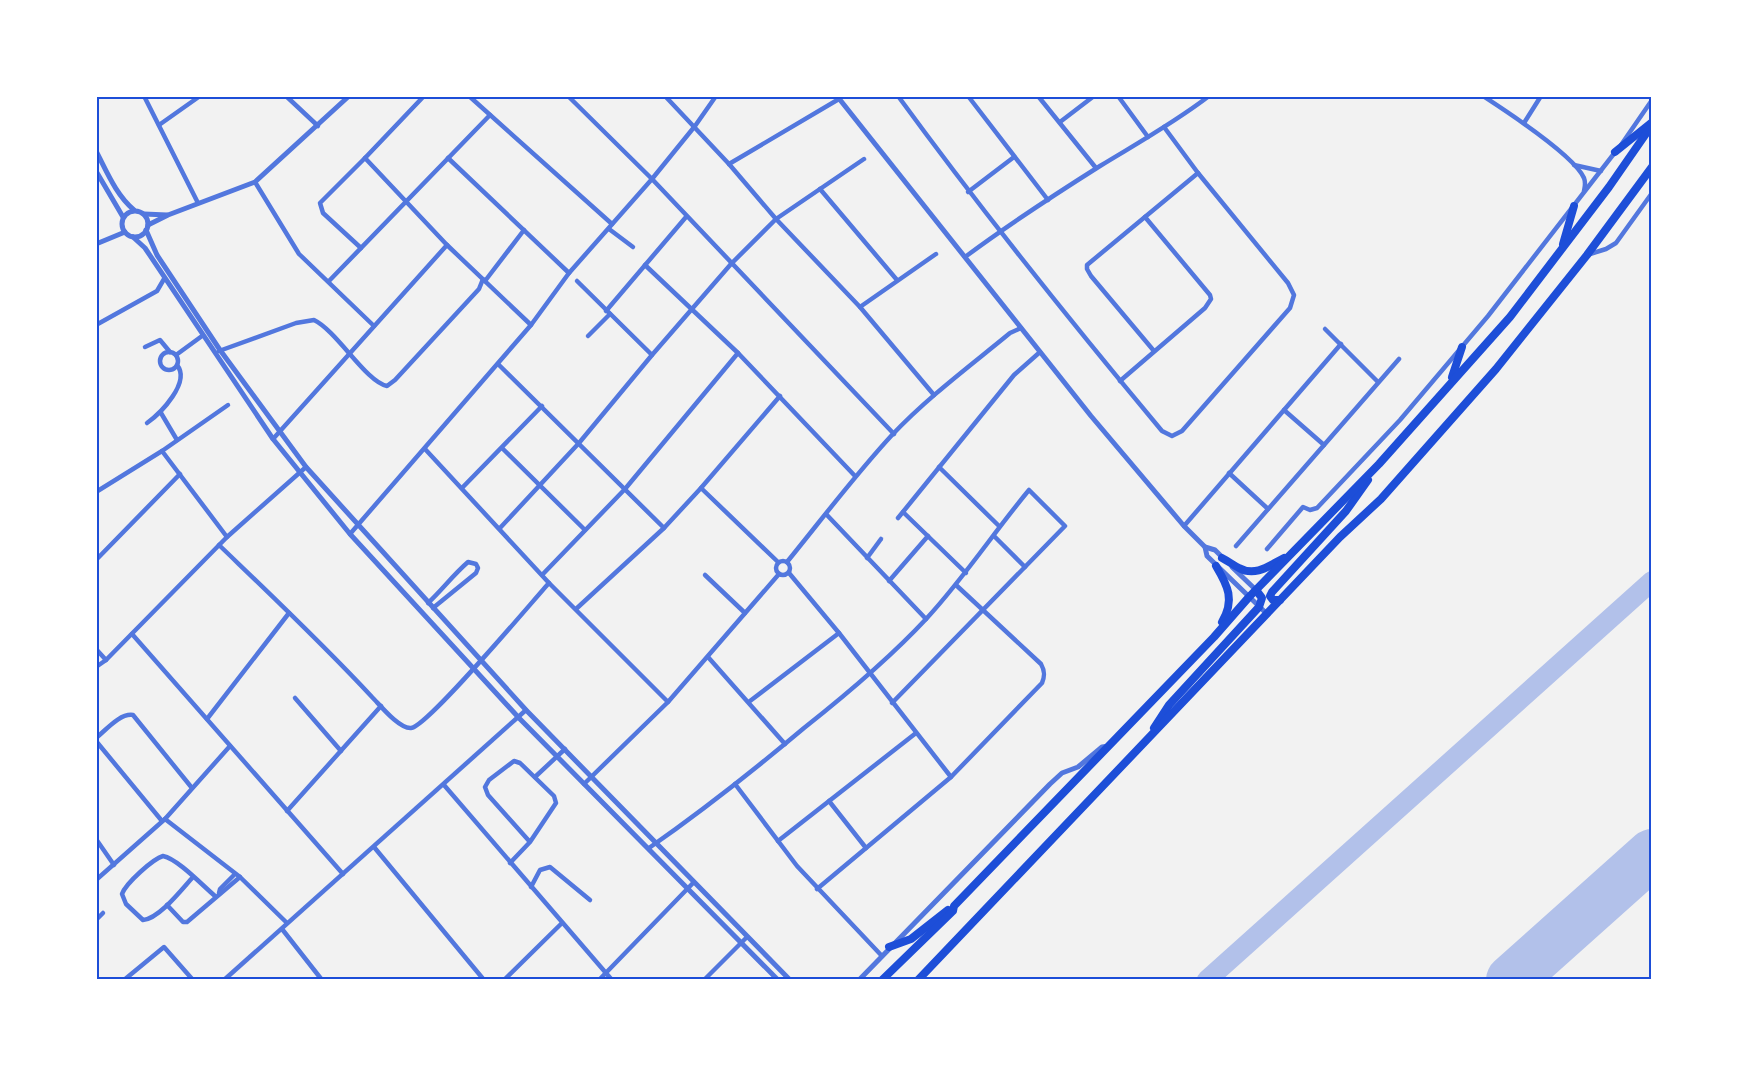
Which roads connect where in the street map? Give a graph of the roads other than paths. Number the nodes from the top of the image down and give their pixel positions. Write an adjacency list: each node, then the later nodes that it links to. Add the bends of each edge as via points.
1 (144, 96): 26 (street)
2 (200, 96): 26 (street)
3 (286, 96): 27 (street)
4 (349, 96): 27 (street)
5 (424, 96): 34 (street)
6 (469, 96): 22 (street)
7 (568, 96): 44 (street)
8 (665, 96): 28 (street)
9 (716, 96): 28 (street)
10 (898, 96): 47 (street)
11 (968, 96): 33 (street)
12 (1038, 96): 23 (street)
13 (1094, 96): 23 (street)
14 (1118, 96): 30 (street)
15 (1196, 96): 21 (street)
16 (1209, 96): 21 (street)
17 (1483, 96): 24 (street)
18 (1541, 96): 24 (street)
19 (838, 97): 37 (street); 76 (street)
20 (1652, 100): 32 (street)
21 (1201, 102): 29 (street)
22 (490, 115): 35 (street); 62 (street)
23 (1060, 122): 40 (street)
24 (1524, 123): 38 (street)
25 (1652, 124): 32 (highway); 73 (highway)
26 (159, 125): 52 (street)
27 (318, 126): 45 (street)
28 (694, 126): 37 (street); 44 (street)
29 (1164, 127): 30 (street); 43 (street)
30 (1148, 137): 40 (street)
31 (96, 151): 54 (street, via 115,188)
32 (1615, 152): 42 (street)
33 (1014, 157): 47 (street); 50 (street)
34 (365, 158): 51 (street); 72 (street, via 319,206)
35 (448, 158): 51 (street); 64 (street)
36 (864, 159): 46 (street)
37 (729, 164): 60 (street)
38 (1575, 165): 42 (street); 49 (street, via 1584,178)
39 (1652, 167): 75 (highway)
40 (1096, 168): 50 (street)
41 (96, 171): 57 (street)
42 (1601, 171): 49 (street)
43 (1198, 172): 59 (street); 110 (street, via 1292,288 1293,303 1177,435 1166,435)
44 (652, 179): 58 (street); 62 (street)
45 (255, 182): 52 (street); 83 (street, via 300,254)
46 (820, 189): 60 (street); 82 (street)
47 (968, 192): 65 (street)
48 (1652, 193): 75 (street, via 1616,243)
49 (1582, 196): 53 (street)
50 (1048, 200): 65 (street)
51 (406, 202): 70 (street); 72 (street)
52 (198, 203): 56 (street)
53 (1575, 206): 73 (highway); 97 (street)
54 (134, 210): 55 (street); 57 (street)
55 (144, 214): 56 (street); 63 (street)
56 (168, 215): 63 (street)
57 (123, 217): 61 (street)
58 (686, 217): 77 (street); 78 (street)
59 (1145, 217): 99 (street, via 1211,299); 99 (street, via 1091,260 1087,269)
60 (776, 219): 77 (street); 85 (street)
61 (121, 225): 66 (street); 68 (street)
62 (611, 226): 71 (street); 79 (street)
63 (147, 228): 67 (street); 98 (street, via 157,255)
64 (524, 230): 79 (street); 81 (street)
65 (1001, 230): 76 (street); 110 (street)
66 (124, 232): 67 (street); 68 (street)
67 (133, 237): 80 (street, via 145,248)
68 (105, 239): 69 (street)
69 (96, 244)
70 (447, 245): 81 (street); 89 (street)
71 (633, 247)
72 (361, 248): 83 (street)
73 (1562, 248): 112 (highway, via 1509,317)
74 (936, 254): 82 (street)
75 (1587, 255): 178 (highway, via 1496,369 1381,499)
76 (965, 257): 91 (street)
77 (731, 264): 86 (street); 121 (street)
78 (645, 265): 86 (street); 87 (street)
79 (569, 273): 90 (street)
80 (164, 279): 88 (street, via 158,291); 93 (street)
81 (484, 280): 90 (street); 104 (street, via 392,384 383,385)
82 (897, 280): 85 (street)
83 (329, 281): 89 (street)
84 (577, 281): 87 (street)
85 (860, 307): 113 (street)
86 (691, 309): 103 (street); 106 (street)
87 (608, 313): 94 (street); 106 (street)
88 (96, 325)
89 (374, 326): 104 (street)
90 (531, 326): 108 (street)
91 (1021, 328): 101 (street); 113 (street)
92 (1325, 329): 95 (street)
93 (202, 336): 102 (street); 105 (street)
94 (588, 336)
95 (1341, 344): 111 (street); 117 (street)
96 (145, 347): 100 (street, via 160,340)
97 (1462, 347): 112 (highway); 159 (street, via 1317,508 1303,507)
98 (220, 350): 102 (street); 104 (street, via 314,320); 120 (street)
99 (1154, 351): 110 (street)
100 (170, 352): 105 (street); 109 (street, via 162,357 162,366 170,370)
101 (1040, 352): 131 (street, via 1014,375); 147 (street)
102 (213, 353): 122 (street)
103 (738, 353): 114 (street); 139 (street)
104 (349, 354): 120 (street)
105 (176, 355): 109 (street)
106 (652, 355): 124 (street)
107 (1399, 359): 111 (street)
108 (498, 364): 116 (street); 127 (street)
109 (177, 365): 118 (street, via 181,380)
110 (1120, 381)
111 (1378, 382): 125 (street)
112 (1449, 384): 129 (highway)
113 (934, 395): 121 (street)
114 (780, 396): 135 (street); 138 (street)
115 (228, 405): 123 (street)
116 (542, 406): 124 (street); 126 (street)
117 (1284, 410): 125 (street); 133 (street)
118 (161, 413): 119 (street); 123 (street)
119 (147, 423)
120 (279, 432): 122 (street); 130 (street)
121 (894, 434): 135 (street)
122 (273, 439): 132 (street)
123 (177, 440): 128 (street)
124 (579, 443): 136 (street); 139 (street)
125 (1324, 445): 141 (street)
126 (502, 448): 136 (street); 137 (street)
127 (425, 449): 137 (street); 145 (street)
128 (162, 451): 134 (street); 140 (street)
129 (1378, 464): 160 (highway); 178 (highway, via 1346,511 1270,596 1273,600)
130 (306, 467): 132 (street); 145 (street)
131 (939, 467): 142 (street); 146 (street)
132 (299, 473): 151 (street); 154 (street)
133 (1229, 473): 141 (street); 147 (street)
134 (180, 474): 154 (street); 163 (street)
135 (855, 476): 143 (street)
136 (540, 485): 148 (street); 150 (street)
137 (462, 488): 148 (street)
138 (701, 488): 149 (street); 164 (street)
139 (626, 489): 149 (street); 150 (street)
140 (96, 492)
141 (1268, 509): 157 (street)
142 (903, 512): 144 (street); 152 (street)
143 (826, 514): 161 (street); 165 (street)
144 (898, 518)
145 (358, 526): 151 (street); 179 (street)
146 (999, 526): 153 (street); 167 (street, via 1029,490 1065,526)
147 (1184, 526): 158 (street)
148 (500, 528): 170 (street)
149 (664, 528): 182 (street)
150 (585, 530): 170 (street)
151 (350, 534): 196 (street)
152 (928, 536): 169 (street); 173 (street)
153 (994, 536): 167 (street); 169 (street)
154 (227, 537): 156 (street)
155 (881, 539): 161 (street)
156 (219, 545): 184 (street); 189 (street)
157 (1236, 546)
158 (1204, 547): 162 (street, via 1215,550); 166 (street)
159 (1267, 549)
160 (1293, 553): 162 (highway, via 1253,572); 176 (highway)
161 (867, 558): 173 (street)
162 (1222, 558): 176 (street)
163 (96, 560)
164 (778, 562): 165 (street); 171 (street)
165 (787, 562): 168 (street)
166 (1216, 566): 177 (street); 190 (highway, via 1229,588 1230,599)
167 (1025, 567): 183 (street)
168 (789, 573): 171 (street); 188 (street)
169 (966, 573): 175 (street)
170 (543, 574): 174 (street)
171 (778, 574): 185 (street)
172 (705, 575): 185 (street)
173 (889, 581): 187 (street)
174 (549, 583): 182 (street); 194 (street)
175 (957, 585): 183 (street); 187 (street)
176 (1256, 590): 177 (highway); 180 (highway, via 1262,598)
177 (1249, 597): 180 (street); 190 (highway)
178 (1281, 599): 186 (highway)
179 (428, 603): 181 (street); 181 (street, via 468,562 476,564 476,573)
180 (1259, 607): 186 (street); 213 (highway, via 1169,705)
181 (433, 608): 194 (street)
182 (576, 609): 200 (street)
183 (983, 610): 201 (street); 217 (street, via 1041,664 1044,678)
184 (289, 613): 202 (street); 205 (street)
185 (746, 613): 192 (street)
186 (1267, 614): 213 (highway)
187 (926, 619): 197 (street)
188 (839, 633): 197 (street); 199 (street)
189 (132, 634): 193 (street); 205 (street)
190 (1214, 637): 210 (highway)
191 (96, 650): 193 (street)
192 (708, 657): 199 (street); 200 (street)
193 (106, 660): 195 (street)
194 (480, 661): 196 (street); 203 (street)
195 (96, 667)
196 (474, 668): 202 (street, via 416,726 405,727); 204 (street)
197 (871, 674): 201 (street); 208 (street)
198 (295, 698): 212 (street)
199 (750, 701): 208 (street)
200 (668, 702): 216 (street)
201 (892, 703): 206 (street)
202 (381, 706): 212 (street)
203 (526, 710): 204 (street); 211 (street)
204 (519, 718): 214 (street); 220 (street)
205 (207, 719): 209 (street)
206 (916, 734): 217 (street); 222 (street)
207 (96, 740): 221 (street, via 122,717 133,715); 224 (street)
208 (785, 744): 219 (street)
209 (230, 746): 221 (street); 223 (street)
210 (1110, 746): 245 (highway); 253 (street, via 1102,747 1078,767 1062,773)
211 (565, 749): 214 (street); 216 (street)
212 (341, 750): 223 (street)
213 (1137, 751): 269 (highway)
214 (557, 756): 215 (street); 218 (street)
215 (535, 777): 227 (street, via 556,803); 227 (street, via 514,761 485,787)
216 (592, 777): 218 (street); 228 (street)
217 (951, 777): 231 (street)
218 (584, 784): 230 (street)
219 (735, 784): 226 (street); 228 (street)
220 (444, 785): 229 (street); 232 (street)
221 (192, 788): 224 (street)
222 (829, 801): 226 (street); 231 (street)
223 (287, 811): 234 (street)
224 (163, 820): 233 (street); 235 (street)
225 (96, 839): 233 (street)
226 (778, 841): 241 (street)
227 (530, 842): 232 (street)
228 (657, 843): 230 (street); 238 (street)
229 (374, 847): 234 (street); 260 (street)
230 (649, 848): 240 (street)
231 (866, 848): 241 (street)
232 (510, 863): 239 (street)
233 (114, 865): 237 (street)
234 (343, 874): 248 (street)
235 (237, 875): 242 (street); 248 (street)
236 (193, 877): 242 (street); 244 (street); 244 (street, via 164,856 123,890 126,904 143,920 150,920)
237 (96, 880)
238 (694, 882): 240 (street); 251 (street)
239 (531, 887): 243 (street, via 540,870 550,867); 249 (street)
240 (687, 889): 252 (street); 255 (street)
241 (817, 889): 254 (street)
242 (217, 895): 244 (street, via 187,922)
243 (590, 900)
244 (167, 905)
245 (954, 906): 253 (highway, via 910,939); 268 (highway)
246 (103, 913): 247 (street)
247 (96, 920)
248 (288, 923): 250 (street)
249 (562, 923): 255 (street); 261 (street)
250 (282, 929): 258 (street); 259 (street)
251 (747, 937): 252 (street); 266 (street)
252 (741, 944): 264 (street); 265 (street)
253 (889, 947): 254 (street)
254 (881, 955): 267 (street)
255 (605, 973): 262 (street); 263 (street)
256 (124, 980): 257 (street, via 164,947)
257 (193, 980)
258 (224, 980)
259 (322, 980)
260 (484, 980)
261 (504, 980)
262 (598, 980)
263 (612, 980)
264 (704, 980)
265 (778, 980)
266 (790, 980)
267 (859, 980)
268 (882, 980)
269 (918, 980)

